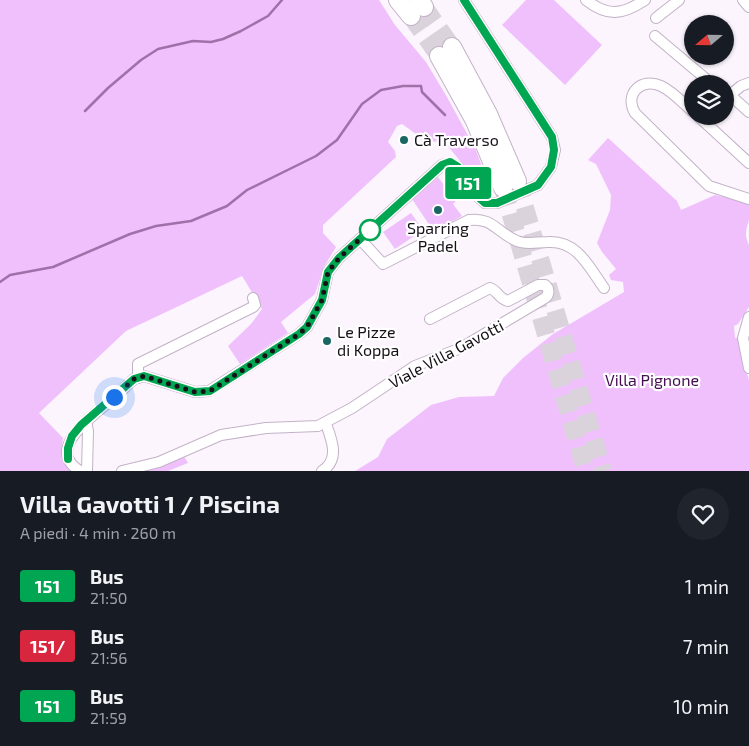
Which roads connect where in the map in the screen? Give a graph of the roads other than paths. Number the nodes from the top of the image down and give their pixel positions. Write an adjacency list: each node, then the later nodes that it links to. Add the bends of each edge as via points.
1 (398, 0): 7 (highway)
2 (464, 0): 22 (street, via 552,137 551,167 538,185 497,203 485,203 458,167 450,162 442,165)
3 (586, 0): 4 (street, via 604,11 614,12 627,11)
4 (644, 0)
5 (679, 0): 9 (street)
6 (743, 0): 8 (street)
7 (418, 7)
8 (749, 7)
9 (656, 18)
10 (655, 36): 12 (street)
11 (446, 52): 20 (highway, via 488,114)
12 (701, 75)
13 (749, 83): 14 (street)
14 (734, 90)
15 (734, 99): 17 (street)
16 (684, 104): 21 (street, via 660,85 648,83 638,87 631,97 635,113 709,186)
17 (749, 112)
18 (708, 125): 19 (street)
19 (749, 164)
20 (510, 184)
21 (749, 198)
22 (360, 239): 23 (street, via 383,264 469,220 479,218 523,243 556,241 567,244 578,252); 28 (street, via 328,272 322,300 307,327 219,386 210,391 195,392 144,376)
23 (604, 288)
24 (254, 298): 28 (street, via 253,307 138,364)
25 (749, 316): 27 (street, via 744,338)
26 (430, 318): 30 (street, Viale Villa Gavotti, via 490,288 508,301 538,285 545,285 548,290 547,296 480,338 415,366)
27 (749, 368)
28 (138, 378): 29 (street)
29 (86, 421): 31 (street, via 72,436 68,448 68,459); 32 (street)
30 (326, 424): 33 (street, Viale Villa Gavotti, via 221,435 159,462); 34 (street, via 334,449 332,462)
31 (80, 471)
32 (87, 471)
33 (122, 471)
34 (322, 471)

